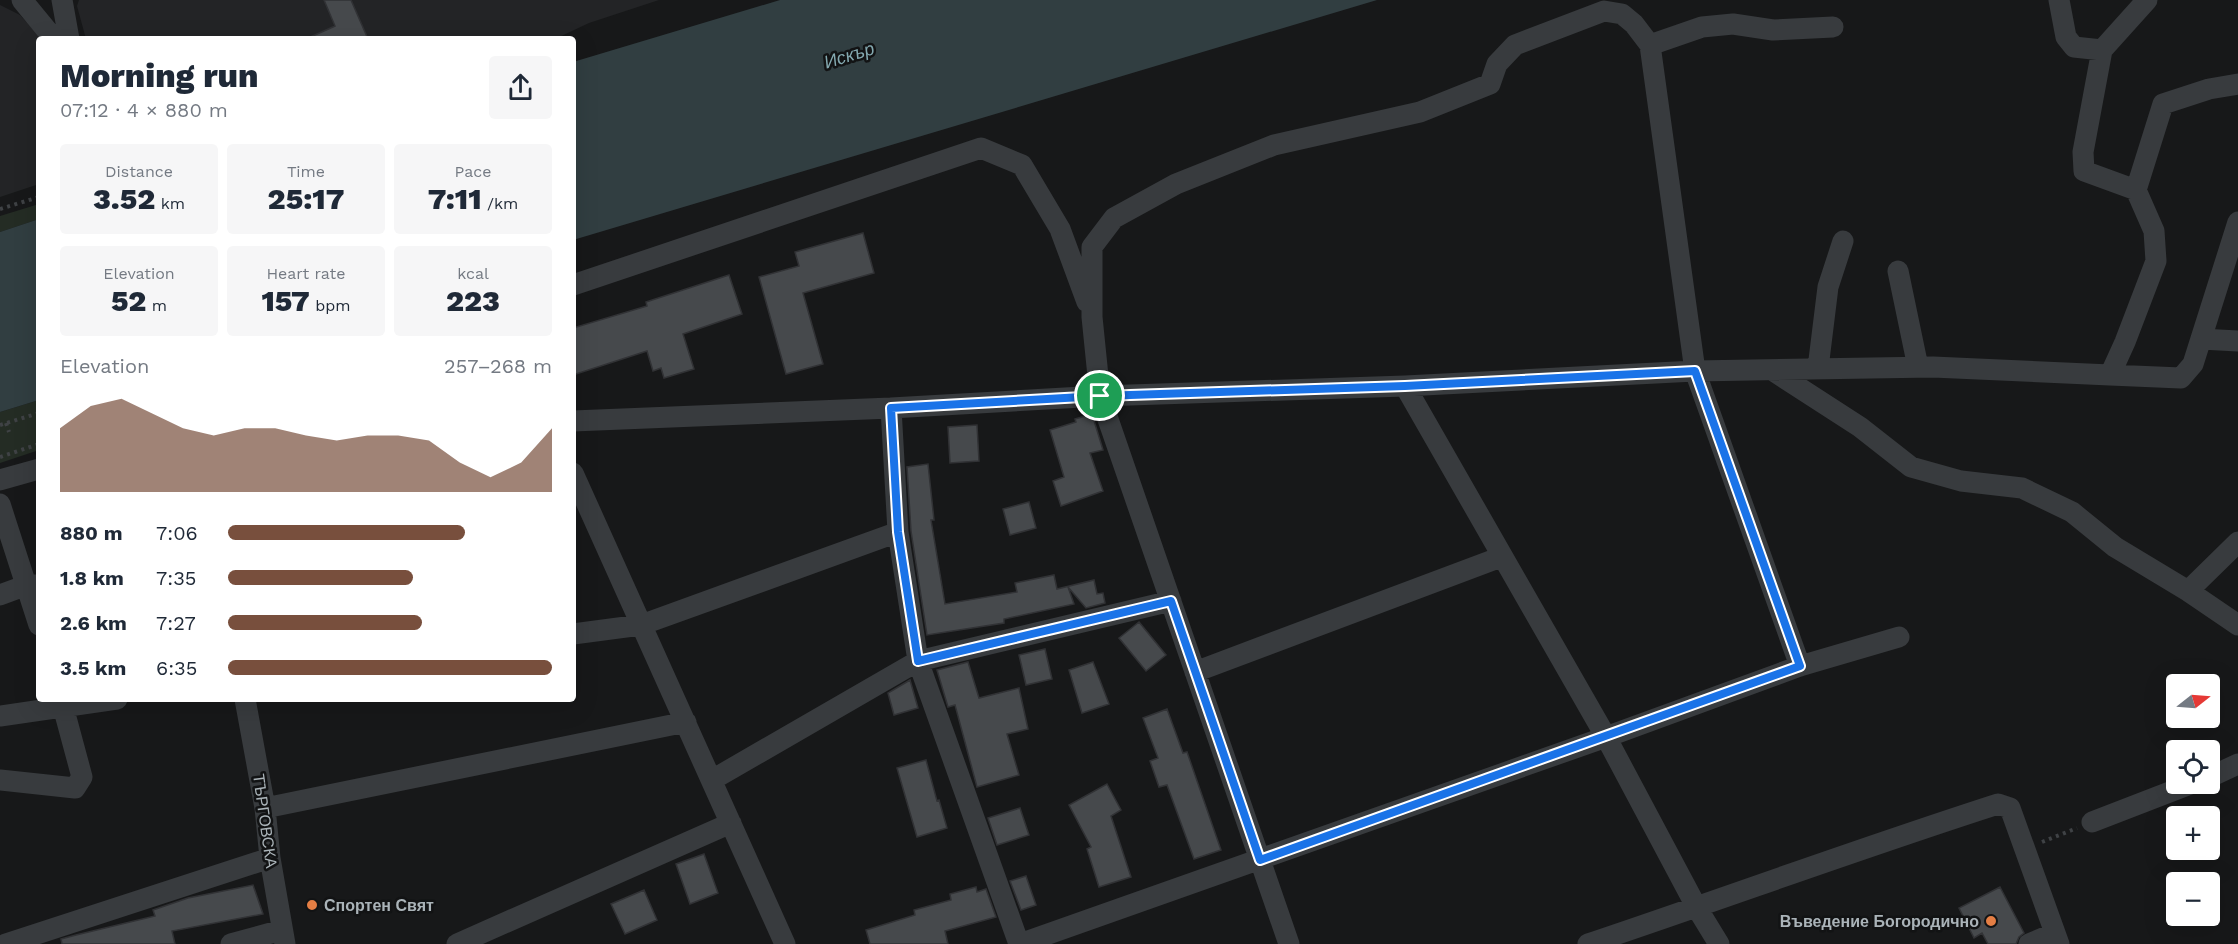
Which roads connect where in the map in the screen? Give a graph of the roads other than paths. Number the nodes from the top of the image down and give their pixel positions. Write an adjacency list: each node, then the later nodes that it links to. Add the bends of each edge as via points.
1 (22, 0): 7 (street)
2 (62, 0): 8 (street)
3 (2059, 0): 10 (street, via 2066,37 2074,47)
4 (2147, 0): 10 (street)
5 (1594, 7): 9 (street, via 1622,14); 17 (street, via 1515,45 1497,64 1490,84 1420,112 1274,145 1176,184 1114,218 1092,247)
6 (1833, 27): 9 (street, via 1702,27)
7 (52, 36)
8 (68, 36)
9 (1650, 45): 23 (street)
10 (2102, 50): 12 (street, via 2083,152 2084,171)
11 (2238, 84): 12 (street, via 2163,104)
12 (2136, 190): 24 (street, via 2154,231 2156,261)
13 (2238, 222): 18 (street)
14 (1843, 241): 21 (street, via 1828,287)
15 (1898, 271): 20 (street)
16 (576, 284): 17 (street, via 981,148 1022,165 1060,229)
17 (1092, 317): 26 (street)
18 (2201, 339): 19 (street); 24 (street, via 2193,364 2181,378)
19 (2238, 341)
20 (1918, 367): 21 (street); 24 (street)
21 (1818, 368): 22 (street)
22 (1772, 370): 23 (street); 37 (street, via 1860,427 1911,467 1961,481 2022,488 2072,512 2115,547)
23 (1695, 371): 25 (street); 46 (street)
24 (2110, 375)
25 (1405, 386): 26 (street); 35 (street)
26 (1100, 396): 27 (street); 39 (street)
27 (891, 408): 28 (street); 33 (street)
28 (576, 421)
29 (36, 470): 30 (street)
30 (0, 480)
31 (576, 480): 41 (street)
32 (0, 504): 36 (street)
33 (898, 532): 41 (street); 45 (street)
34 (2238, 542): 37 (street)
35 (1502, 557): 47 (street); 52 (street)
36 (33, 585): 38 (street); 40 (street)
37 (2188, 591): 42 (street)
38 (0, 595)
39 (1171, 601): 45 (street); 47 (street)
40 (36, 605)
41 (640, 625): 43 (street); 51 (street)
42 (2238, 625)
43 (576, 634)
44 (1899, 637): 46 (street)
45 (918, 661): 56 (street); 70 (street)
46 (1800, 666): 52 (street)
47 (1196, 672): 62 (street)
48 (246, 702): 58 (street, ТЪРГОВСКА)
49 (62, 703): 50 (street); 55 (street, via 82,777 75,788)
50 (0, 716)
51 (686, 722): 56 (street); 58 (street)
52 (1606, 737): 62 (street); 63 (street)
53 (2236, 772): 54 (street)
54 (2220, 775)
55 (0, 780)
56 (712, 780): 60 (street)
57 (2166, 793): 59 (street)
58 (265, 808): 61 (street, ТЪРГОВСКА)
59 (2092, 822)
60 (731, 823): 68 (street); 69 (street)
61 (270, 858): 64 (street, ТЪРГОВСКА); 66 (street)
62 (1260, 860): 70 (street); 71 (street)
63 (1696, 908): 65 (street, via 1998,804 2010,808); 72 (street); 73 (street)
64 (284, 937): 67 (street)
65 (2057, 938): 74 (street)
66 (6, 944)
67 (231, 944)
68 (457, 944)
69 (785, 944)
70 (1020, 944)
71 (1289, 944)
72 (1588, 944)
73 (1719, 944)
74 (2029, 944)

